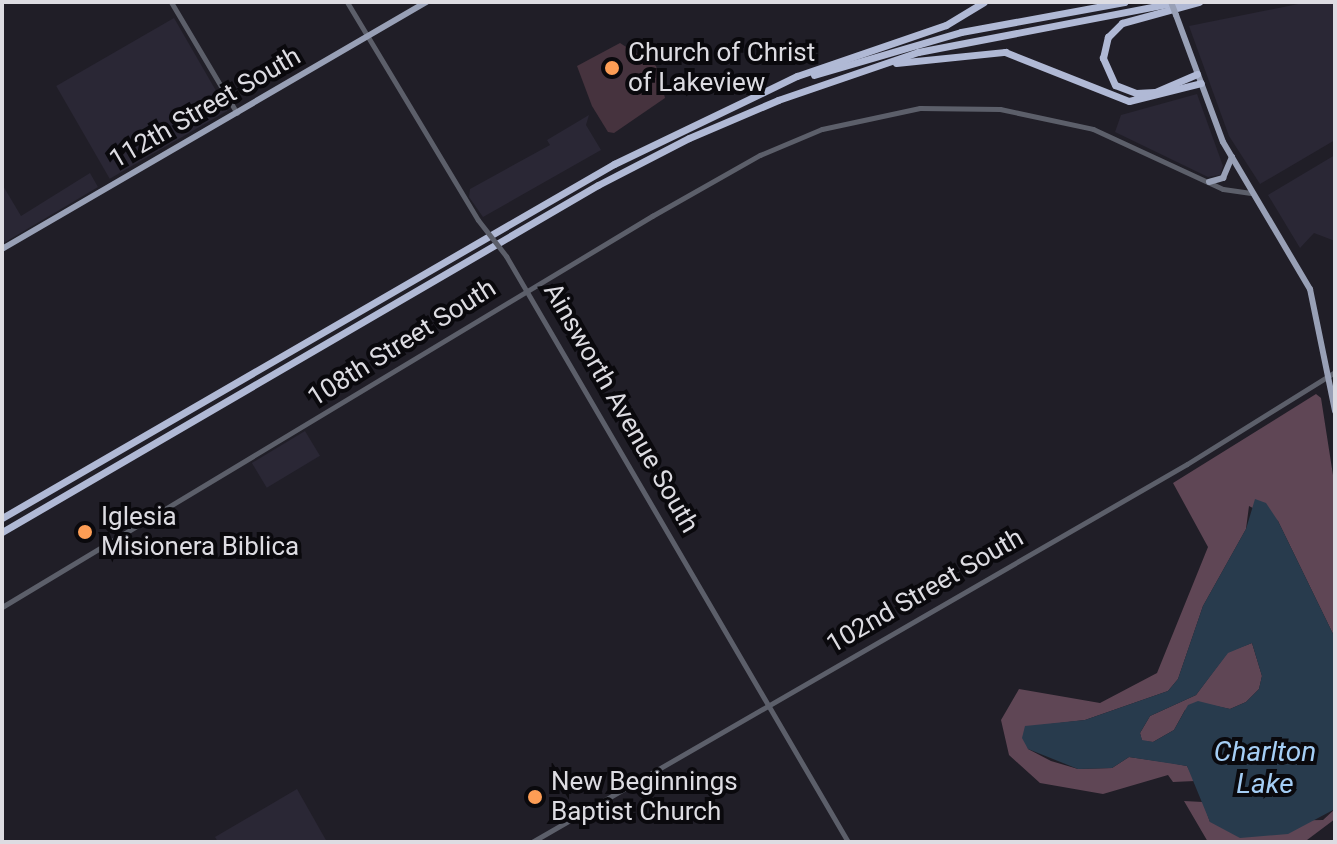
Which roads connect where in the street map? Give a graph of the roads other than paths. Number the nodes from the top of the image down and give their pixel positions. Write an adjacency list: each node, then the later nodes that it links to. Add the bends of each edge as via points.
1 (171, 2): 13 (street)
2 (347, 2): 8 (street, Ainsworth Avenue South)
3 (427, 2): 8 (main road, 112th Street South)
4 (984, 2): 12 (highway, via 946,25 834,62)
5 (1124, 2): 12 (highway, via 948,35)
6 (1174, 2): 9 (highway, via 960,43); 10 (main road, bridge)
7 (1199, 2): 10 (highway, via 1122,23 1108,37 1103,58 1115,85 1136,93 1155,92)
8 (367, 37): 13 (main road, 112th Street South); 18 (street, Ainsworth Avenue South, bridge, via 478,220)
9 (866, 69): 11 (highway, via 992,51 1032,58 1121,100 1147,99); 22 (highway, via 729,120 598,185)
10 (1197, 74): 11 (main road)
11 (1201, 83): 14 (main road)
12 (752, 98): 21 (highway, via 614,164)
13 (237, 113): 17 (main road, 112th Street South)
14 (1232, 157): 15 (main road, via 1223,178); 16 (main road)
15 (1209, 182): 16 (street, 108th Street South, via 1231,192); 18 (street, 108th Street South, via 1093,129 1000,109 920,108 830,127 743,164)
16 (1253, 193): 19 (main road, via 1307,282)
17 (2, 249)
18 (529, 288): 23 (street, 108th Street South); 24 (street, Ainsworth Avenue South)
19 (1332, 374): 20 (main road); 24 (street, 102nd Street South, via 1178,469)
20 (1335, 411)
21 (2, 518)
22 (2, 532)
23 (2, 607)
24 (769, 703): 25 (street, 102nd Street South); 26 (street, Ainsworth Avenue South)
25 (532, 842)
26 (848, 842)

